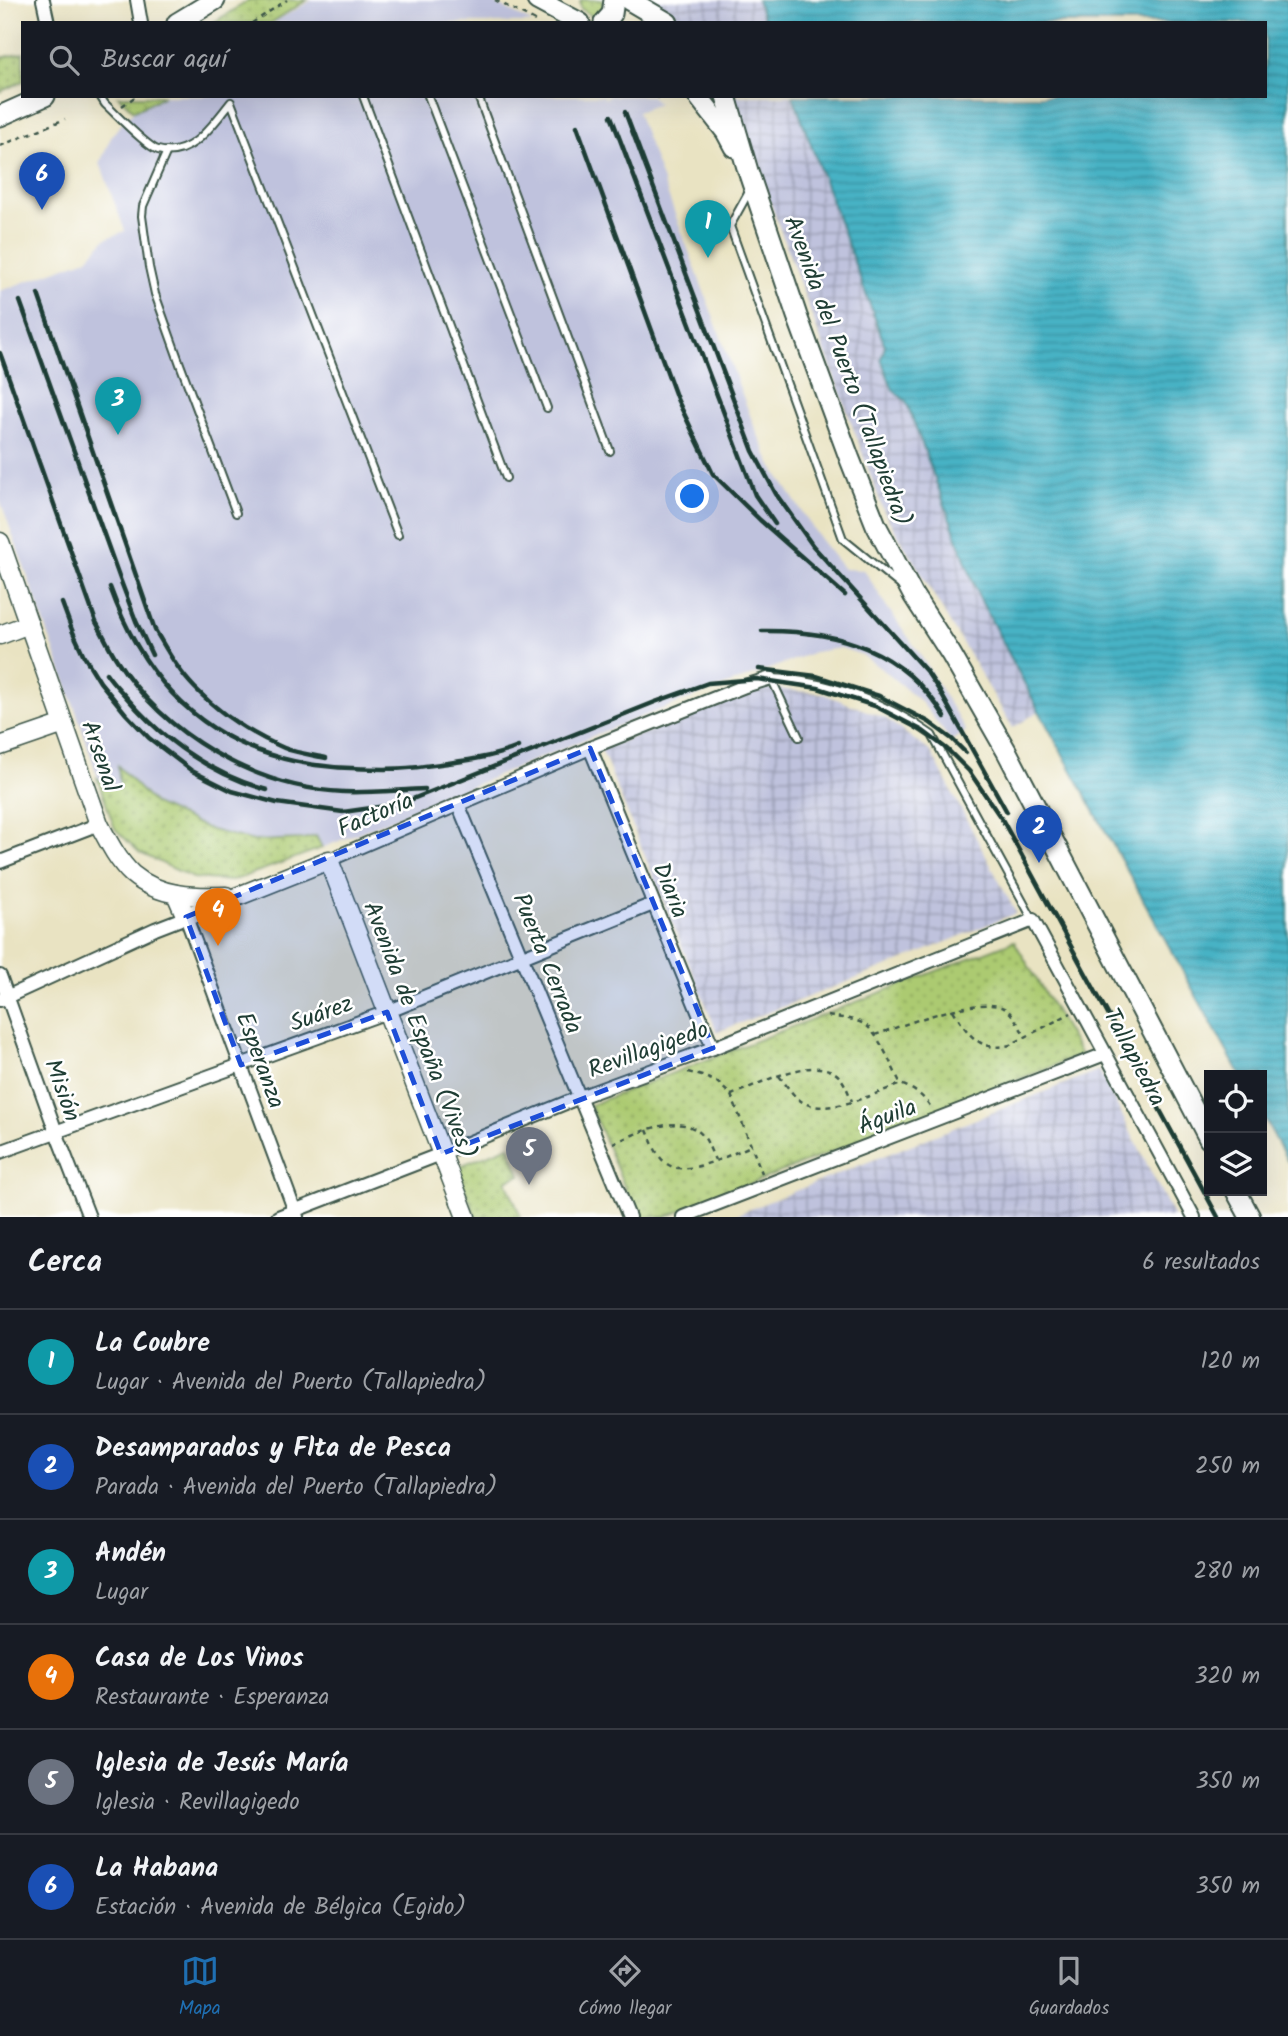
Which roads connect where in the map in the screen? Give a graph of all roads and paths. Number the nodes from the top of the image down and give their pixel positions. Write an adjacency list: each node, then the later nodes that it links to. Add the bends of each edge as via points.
1 (43, 0): 10 (street)
2 (137, 0): 11 (street)
3 (215, 0): 12 (main road)
4 (287, 0): 13 (path)
5 (495, 0): 14 (path)
6 (537, 0): 15 (main road)
7 (572, 0): 16 (main road)
8 (614, 0): 17 (main road)
9 (629, 0): 18 (main road)
10 (48, 21)
11 (141, 21)
12 (180, 21)
13 (255, 21)
14 (535, 21)
15 (576, 21)
16 (577, 21)
17 (606, 21)
18 (665, 21)
19 (41, 98): 29 (main road)
20 (102, 98): 28 (lane)
21 (133, 98): 28 (path)
22 (364, 98): 36 (lane)
23 (429, 98): 34 (lane)
24 (479, 98): 35 (lane)
25 (700, 98): 33 (main road, via 726,132)
26 (727, 98): 33 (main road)
27 (233, 99): 32 (lane, via 200,138 176,152); 38 (lane)
28 (113, 111): 32 (lane, via 156,150)
29 (0, 116)
30 (65, 119): 31 (path)
31 (0, 146)
32 (167, 151): 37 (lane, via 143,206 149,267)
33 (751, 178): 40 (main road, Avenida del Puerto (Tallapiedra), via 849,457 876,525); 40 (lane, via 730,226 843,539)
34 (547, 408)
35 (610, 451)
36 (506, 478)
37 (236, 513)
38 (398, 535)
39 (0, 542): 41 (street, Arsenal)
40 (913, 595): 78 (main road, Avenida del Puerto (Tallapiedra), via 1007,752)
41 (29, 624): 42 (street); 44 (street, Arsenal)
42 (0, 635)
43 (771, 678): 45 (lane); 47 (street, Factoría); 56 (lane, via 830,687 876,703 932,736)
44 (64, 724): 46 (street); 49 (street, Arsenal)
45 (799, 737)
46 (0, 747)
47 (590, 748): 48 (street, Factoría); 54 (street, Diaria)
48 (458, 804): 50 (street, Factoría); 57 (street, Puerta Cerrada)
49 (99, 824): 51 (street); 52 (street, Arsenal, via 133,874)
50 (329, 860): 53 (street, Factoría); 62 (street, Avenida de España (Vives))
51 (0, 862)
52 (176, 894): 53 (street, Arsenal); 55 (street)
53 (239, 896): 55 (street, Factoría)
54 (653, 904): 57 (street, Suárez); 66 (street, Diaria)
55 (186, 917): 59 (street, Factoría); 68 (street, Esperanza)
56 (1033, 920): 61 (street, Tallapiedra); 66 (street, Revillagigedo)
57 (522, 956): 62 (street, Suárez); 73 (street, Puerta Cerrada)
58 (0, 976): 59 (street, Misión)
59 (3, 999): 77 (street, Misión)
60 (952, 1009): 64 (path); 65 (path, via 999,1005 1009,1011); 65 (path, via 975,1041 988,1046 999,1048)
61 (1081, 1009): 65 (path); 67 (street, Tallapiedra)
62 (387, 1012): 68 (street, Suárez); 82 (street, Avenida de España (Vives))
63 (827, 1016): 64 (path, via 864,1023)
64 (875, 1035): 71 (path)
65 (1026, 1037)
66 (713, 1048): 73 (street, Revillagigedo)
67 (1105, 1054): 75 (street, Águila); 93 (street, Tallapiedra)
68 (241, 1065): 77 (street, Suárez); 86 (street, Esperanza)
69 (684, 1072): 72 (path, via 717,1082)
70 (779, 1076): 72 (path); 74 (path, via 802,1101 816,1108); 74 (path, via 812,1067 827,1069 838,1074)
71 (901, 1084): 74 (path); 75 (path, via 926,1099)
72 (731, 1095): 79 (path)
73 (580, 1097): 80 (street, Puerta Cerrada); 82 (street, Revillagigedo)
74 (852, 1101)
75 (938, 1119): 84 (street, Águila)
76 (647, 1130): 80 (path); 83 (path, via 666,1124 696,1130); 83 (path, via 668,1165 683,1170)
77 (56, 1132): 81 (street, Suárez); 88 (street, Misión)
78 (1206, 1133)
79 (751, 1146): 83 (path); 84 (path)
80 (600, 1147): 91 (street, Puerta Cerrada)
81 (0, 1152)
82 (441, 1154): 86 (street, Revillagigedo); 90 (street, Avenida de España (Vives))
83 (715, 1160)
84 (766, 1185): 92 (street, Águila)
85 (1238, 1196): 87 (main road)
86 (296, 1214): 89 (street, Revillagigedo)
87 (1248, 1215)
88 (89, 1217)
89 (278, 1217)
90 (466, 1217)
91 (629, 1217)
92 (683, 1217)
93 (1194, 1217)

